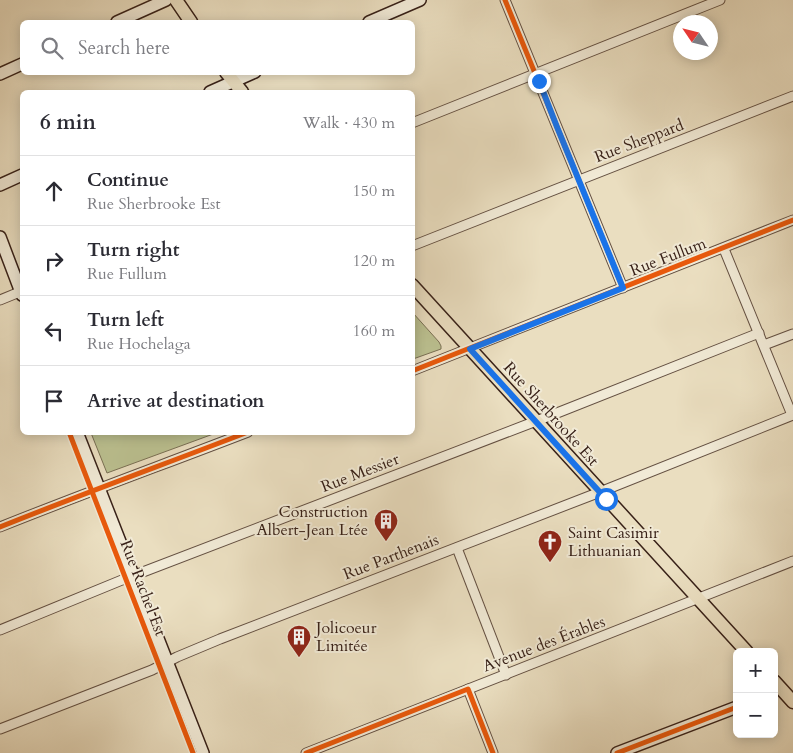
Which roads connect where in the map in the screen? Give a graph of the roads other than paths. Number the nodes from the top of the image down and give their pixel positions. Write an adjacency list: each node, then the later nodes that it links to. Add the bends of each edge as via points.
1 (166, 0): 6 (main road)
2 (176, 0): 7 (main road)
3 (420, 0): 8 (main road)
4 (505, 0): 11 (street)
5 (720, 0): 11 (street)
6 (121, 20)
7 (190, 20)
8 (375, 20)
9 (20, 65): 10 (main road)
10 (0, 74)
11 (536, 74): 16 (street); 18 (street)
12 (230, 77): 13 (main road); 14 (main road)
13 (213, 90)
14 (240, 90)
15 (793, 96): 18 (street, Rue Sheppard)
16 (415, 123)
17 (20, 176): 19 (main road)
18 (579, 180): 22 (street, Rue Sheppard); 25 (street)
19 (0, 185)
20 (793, 220): 23 (street, Rue Fullum)
21 (0, 237): 24 (main road)
22 (415, 245)
23 (724, 249): 25 (street, Rue Fullum); 29 (street)
24 (20, 287)
25 (623, 288): 32 (street, Rue Fullum)
26 (415, 289): 32 (main road, Rue Sherbrooke Est)
27 (20, 293): 28 (street)
28 (0, 300)
29 (759, 333): 31 (street); 35 (street, Rue Messier)
30 (793, 334): 31 (street)
31 (764, 346): 34 (street)
32 (470, 349): 33 (street, Rue Fullum); 35 (main road, Rue Sherbrooke Est)
33 (415, 370)
34 (792, 415): 39 (street, Rue Parthenais)
35 (536, 421): 39 (main road, Rue Sherbrooke Est); 43 (street, Rue Messier)
36 (78, 435): 38 (main road, Rue Rachel Est)
37 (240, 435): 38 (street)
38 (99, 488): 40 (street); 43 (main road, Rue Rachel Est)
39 (600, 492): 41 (street, Rue Parthenais); 44 (main road, Rue Sherbrooke Est)
40 (0, 527)
41 (457, 548): 47 (street, Rue Parthenais); 48 (street)
42 (793, 561): 44 (street, Avenue des Érables)
43 (133, 576): 45 (street, Rue Messier); 47 (main road, Rue Rachel Est)
44 (699, 598): 46 (main road, Rue Sherbrooke Est); 48 (street, Avenue des Érables)
45 (0, 630)
46 (743, 648)
47 (167, 662): 53 (street, Rue Parthenais); 54 (main road, Rue Rachel Est)
48 (506, 675): 50 (street, Avenue des Érables)
49 (781, 687): 51 (main road)
50 (468, 690): 55 (street, Avenue des Érables); 56 (street)
51 (793, 702)
52 (733, 709): 57 (main road)
53 (0, 729)
54 (203, 753)
55 (306, 753)
56 (493, 753)
57 (617, 753)

